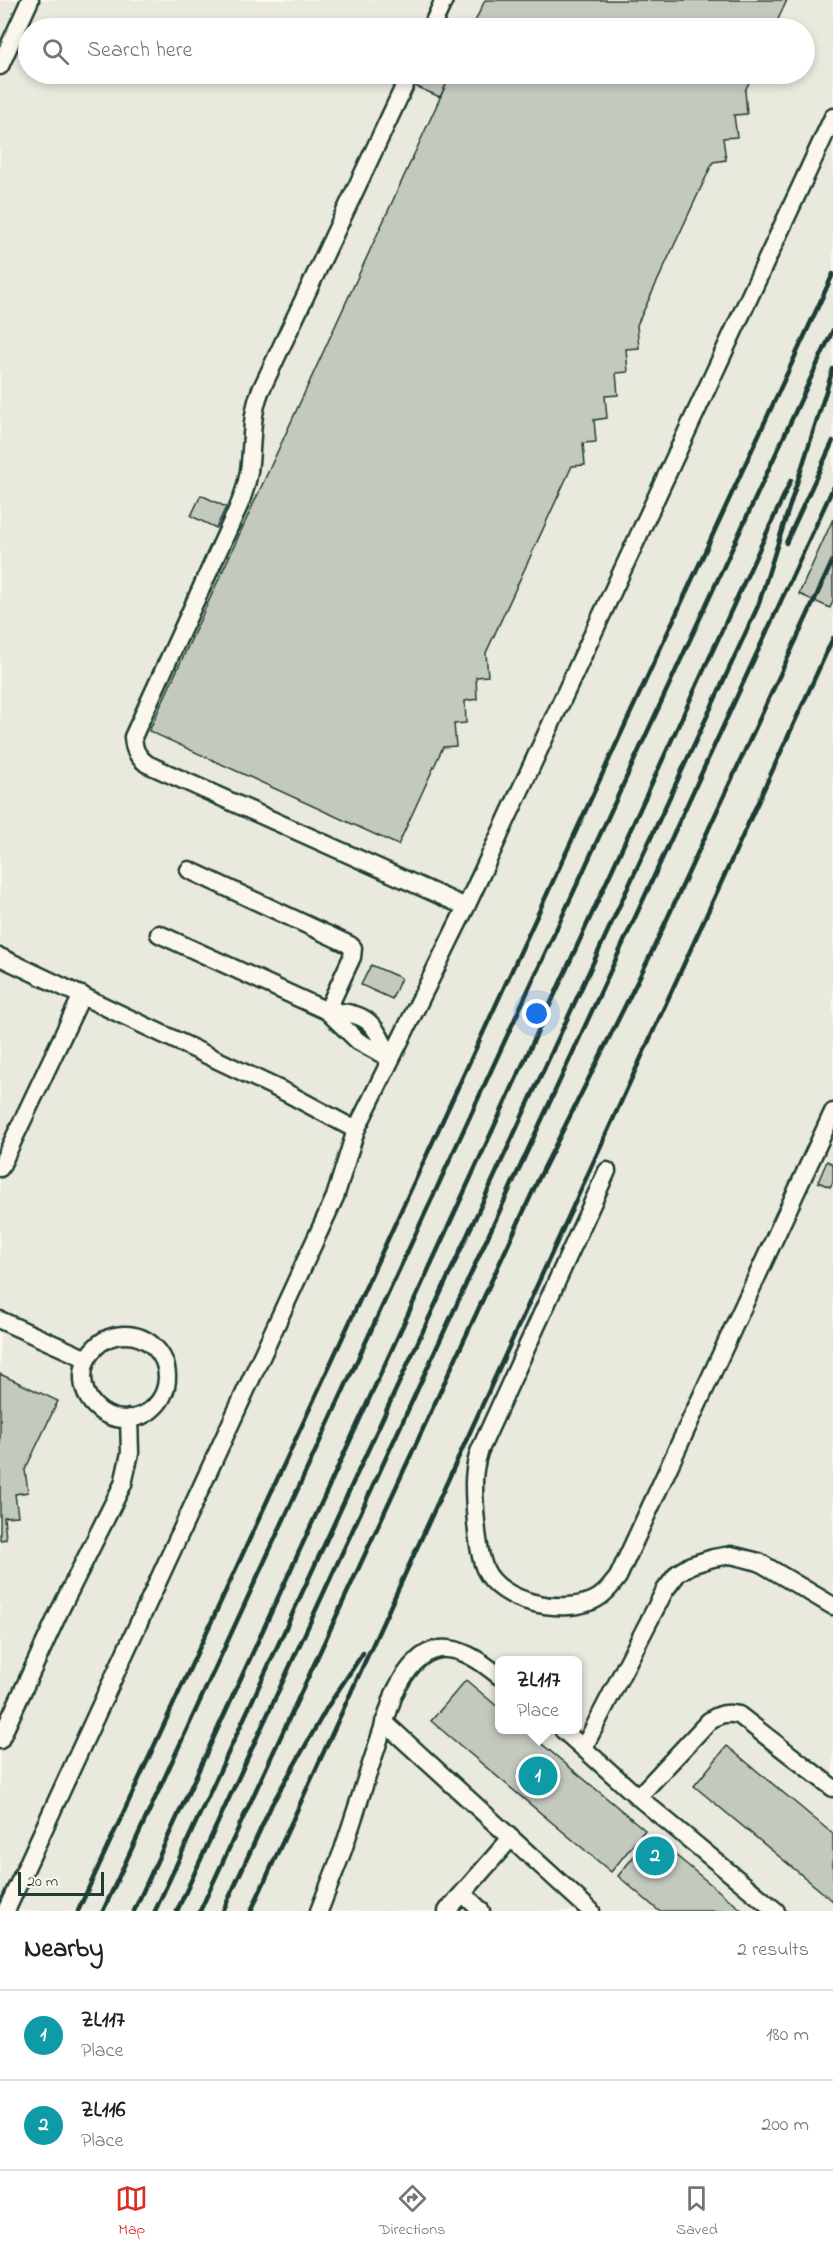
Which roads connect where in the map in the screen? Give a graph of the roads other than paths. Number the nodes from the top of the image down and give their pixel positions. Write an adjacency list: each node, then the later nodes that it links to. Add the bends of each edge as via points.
1 (30, 0): 3 (lane)
2 (444, 0): 4 (lane)
3 (22, 18)
4 (436, 18)
5 (18, 26): 6 (lane)
6 (0, 66)
7 (405, 84): 10 (lane, via 260,392 254,408 249,470 238,508 133,737 138,757 147,764)
8 (833, 117): 10 (lane)
9 (189, 870): 14 (lane, via 353,948)
10 (466, 907): 15 (lane)
11 (159, 934): 14 (lane)
12 (0, 957): 13 (lane)
13 (82, 995): 17 (lane); 18 (lane)
14 (327, 1011): 15 (lane, via 358,1041)
15 (391, 1059): 17 (lane)
16 (833, 1112): 19 (lane, via 618,1577 594,1600 566,1607 548,1606 513,1595 486,1571 480,1554 475,1467)
17 (356, 1130): 33 (lane, via 334,1197)
18 (0, 1168)
19 (607, 1171)
20 (0, 1320): 21 (lane)
21 (87, 1359): 22 (lane, via 84,1383 89,1398 106,1414); 22 (lane, via 98,1344 124,1334 142,1338 157,1349 166,1365 164,1392 147,1413)
22 (129, 1419): 27 (lane, via 130,1453 123,1484)
23 (833, 1606): 28 (lane, via 773,1569 745,1557 731,1555 691,1565 678,1573 665,1590)
24 (495, 1673): 25 (lane, via 467,1653 451,1648 431,1650 416,1659 402,1677)
25 (384, 1722): 31 (lane); 34 (lane)
26 (568, 1734): 28 (lane)
27 (0, 1740)
28 (584, 1748): 30 (lane)
29 (833, 1788): 30 (lane, via 739,1714 731,1713 709,1721)
30 (638, 1797): 38 (lane)
31 (511, 1838): 32 (lane); 37 (lane)
32 (463, 1893): 35 (lane); 36 (lane)
33 (6, 1911)
34 (319, 1911)
35 (447, 1911)
36 (481, 1911)
37 (591, 1911)
38 (776, 1911)

